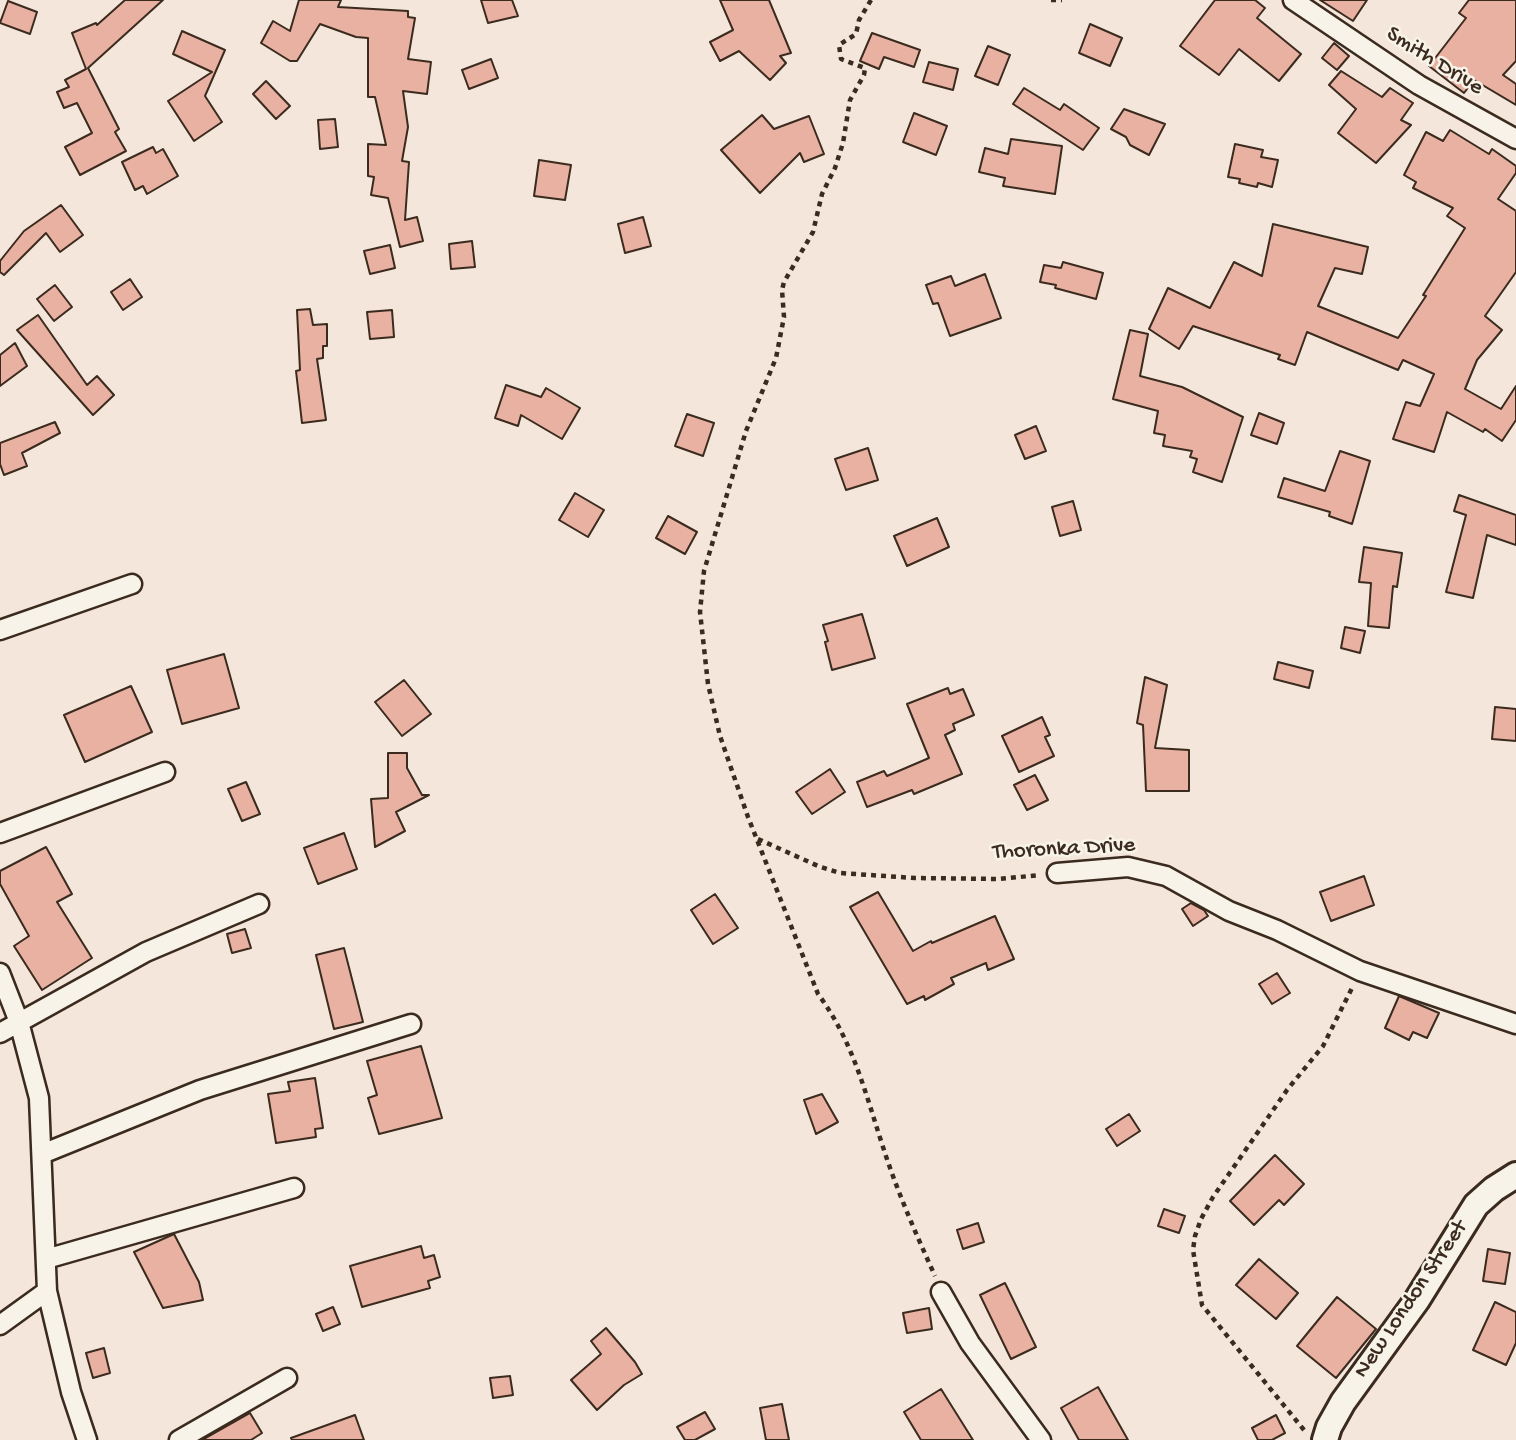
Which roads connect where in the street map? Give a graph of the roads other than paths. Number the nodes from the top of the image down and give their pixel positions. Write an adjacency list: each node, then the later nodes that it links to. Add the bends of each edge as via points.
1 (1293, 0): 2 (street, Smith Drive, via 1419,85)
2 (1516, 139)
3 (132, 584): 4 (street)
4 (0, 630)
5 (165, 772): 6 (street)
6 (0, 834)
7 (1057, 873): 12 (street, Thoronka Drive, via 1110,867 1148,870 1360,971)
8 (259, 904): 10 (street, via 146,952)
9 (0, 973): 10 (street)
10 (19, 1022): 13 (street); 14 (street, via 39,1098)
11 (411, 1024): 14 (street, via 200,1090)
12 (1516, 1024)
13 (0, 1033)
14 (43, 1154): 17 (street)
15 (1516, 1175): 25 (street, New London Street, via 1476,1205 1417,1300 1343,1402)
16 (294, 1188): 17 (street)
17 (46, 1259): 18 (street)
18 (47, 1291): 20 (street); 22 (street)
19 (941, 1292): 24 (street, via 970,1343)
20 (0, 1325)
21 (287, 1378): 23 (street)
22 (87, 1440)
23 (179, 1440)
24 (1041, 1440)
25 (1325, 1440)

